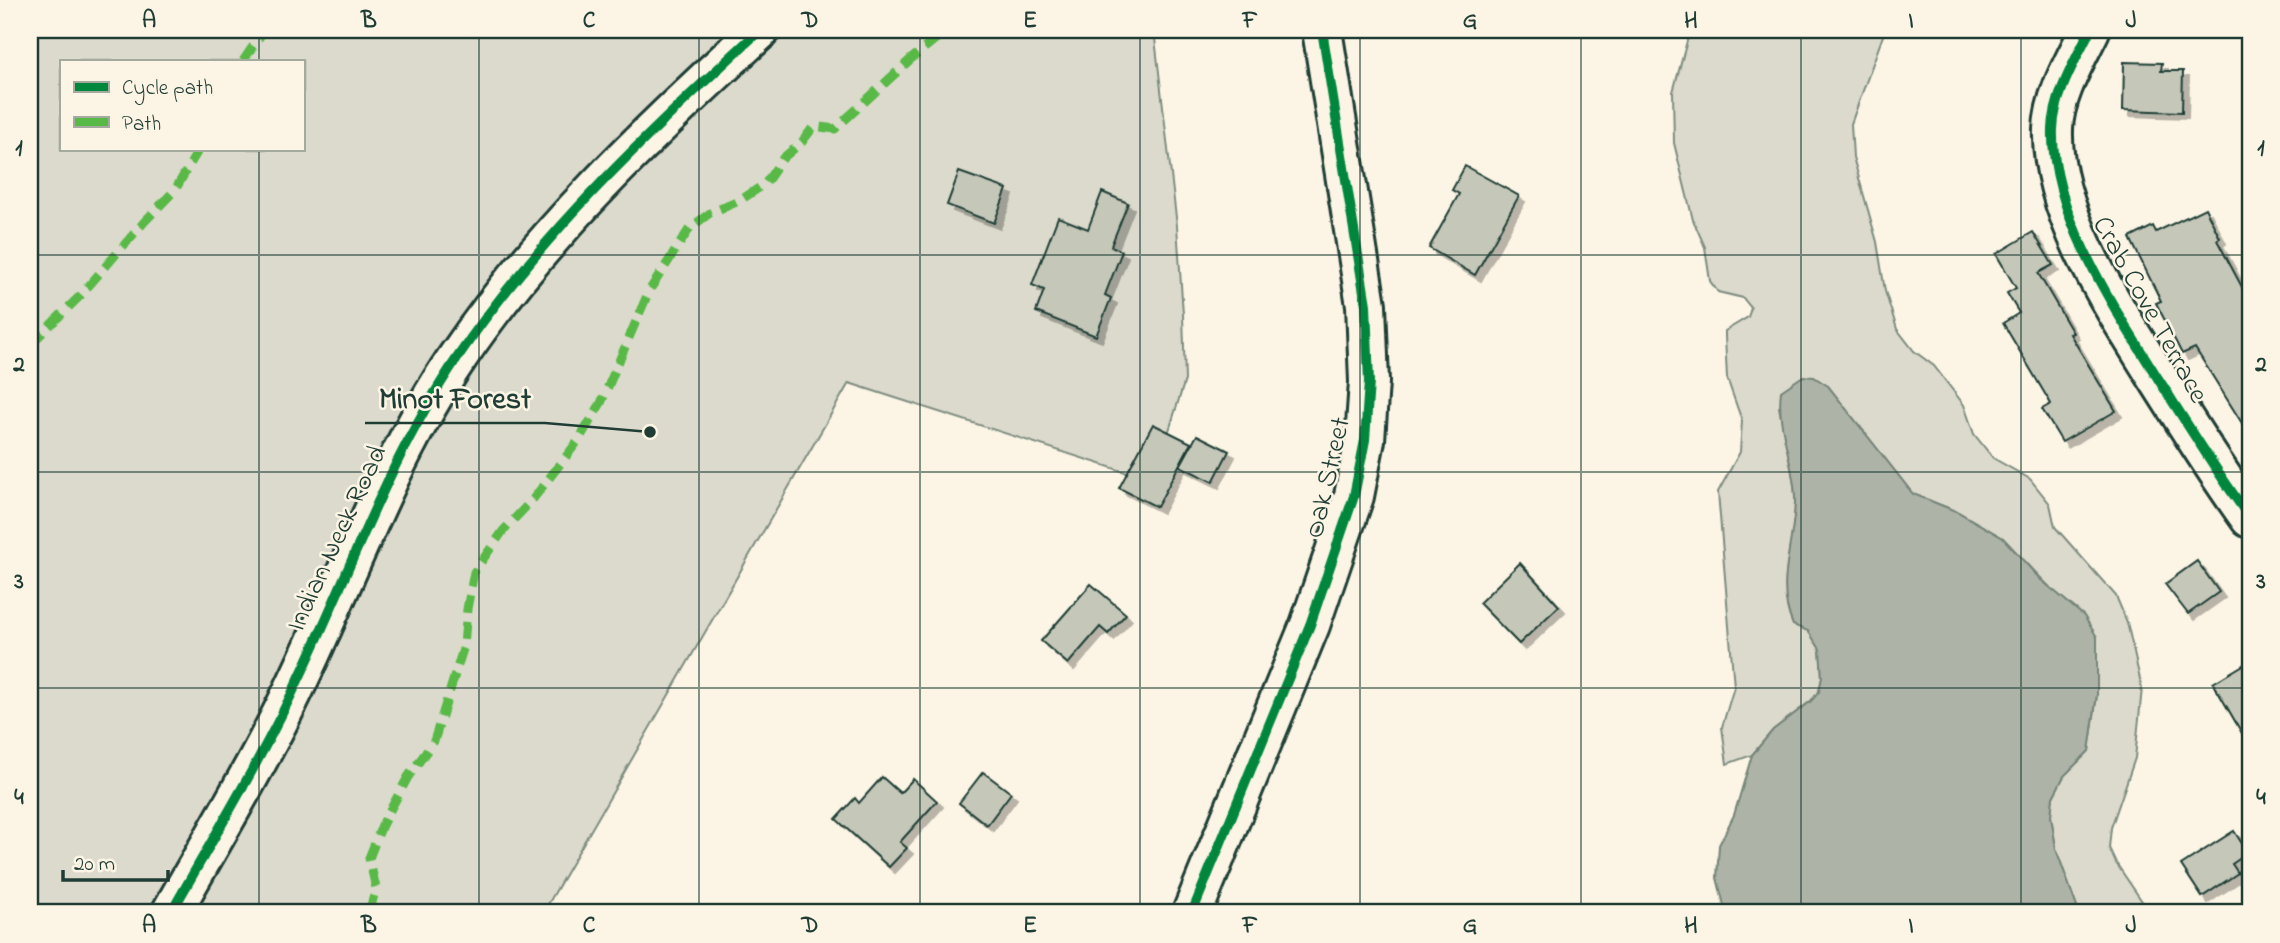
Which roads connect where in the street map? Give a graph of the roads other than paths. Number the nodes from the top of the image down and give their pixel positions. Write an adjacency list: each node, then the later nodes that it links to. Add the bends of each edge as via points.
1 (760, 30): 5 (street, Indian Neck Road, via 573,213 457,358 383,489 284,711)
2 (1322, 30): 6 (street, Oak Street, via 1366,305 1369,382 1365,439 1354,496 1310,625)
3 (2090, 30): 4 (street, Crab Cove Terrace, via 2057,105 2053,125 2062,191 2101,284)
4 (2250, 518)
5 (171, 913)
6 (1192, 913)

